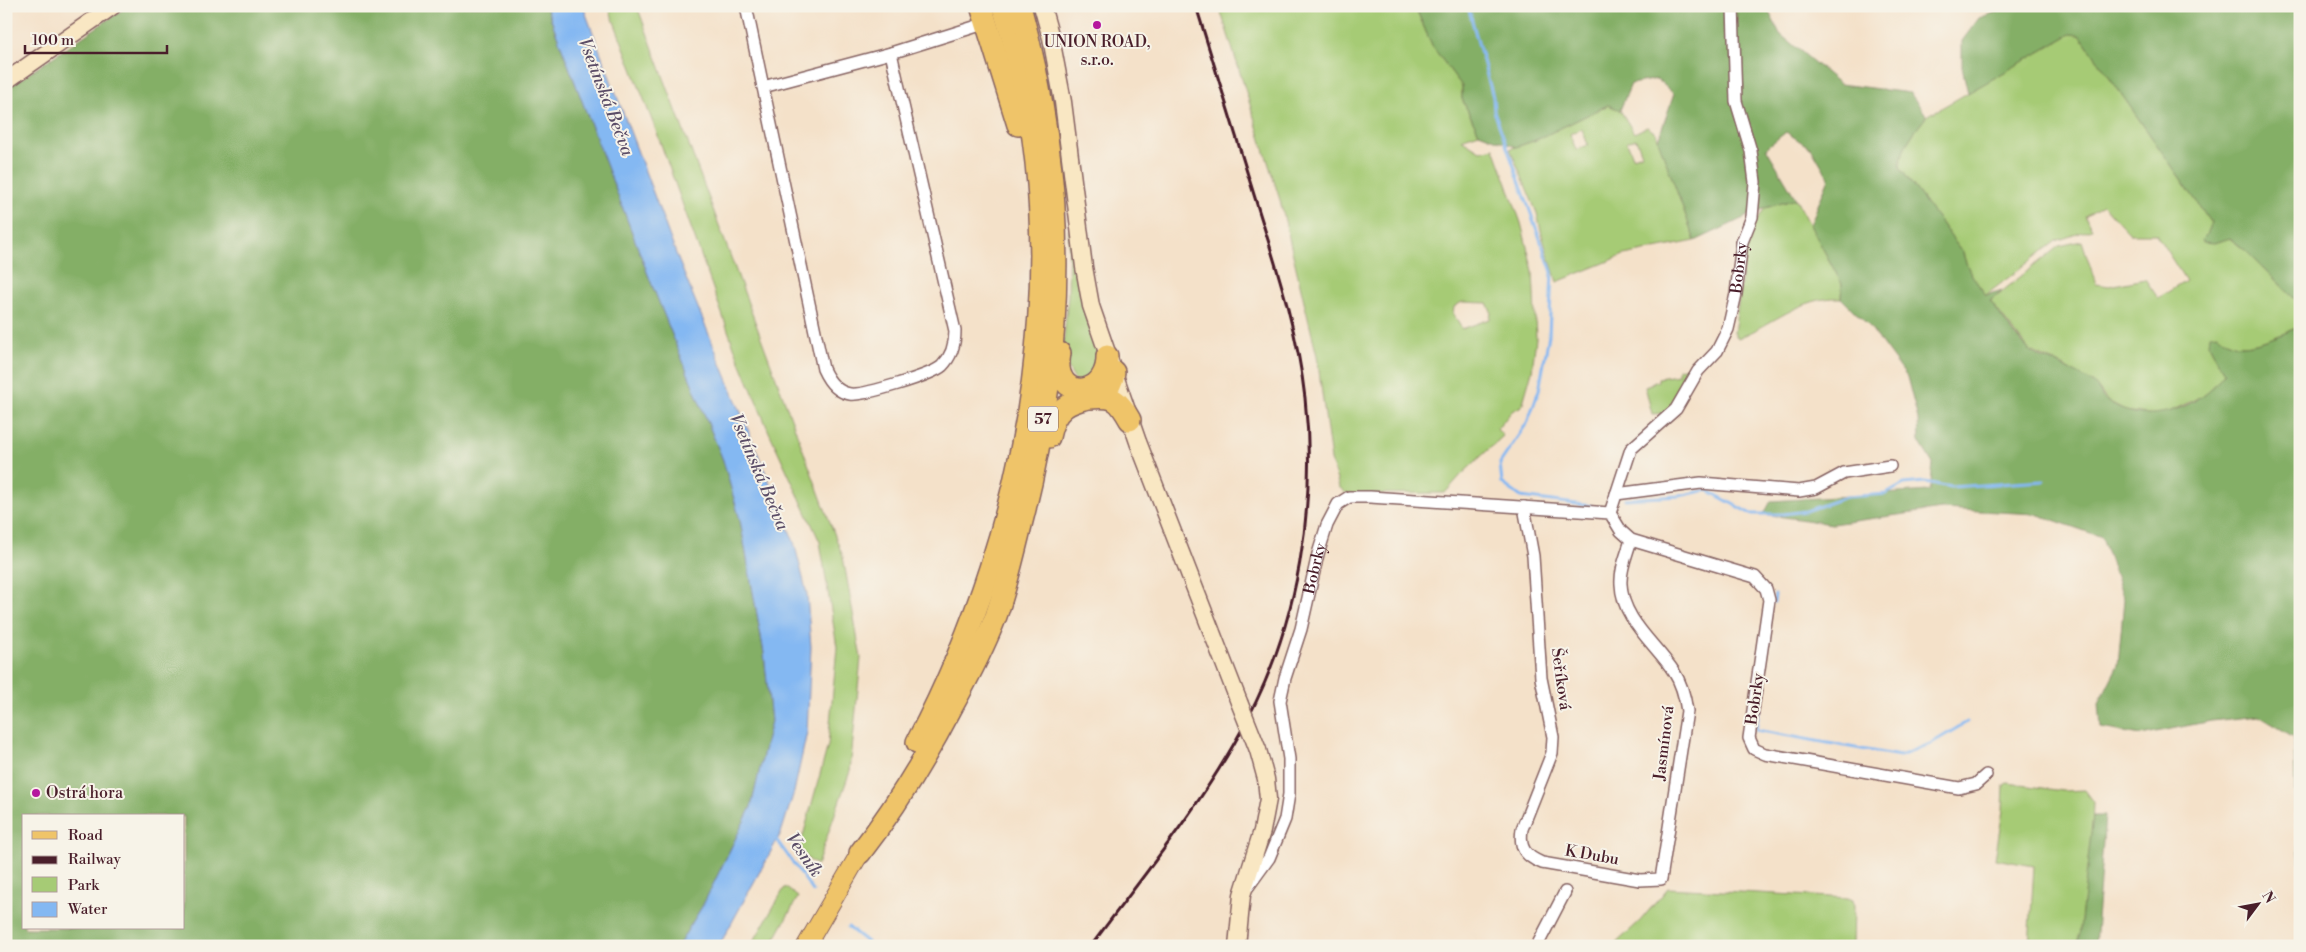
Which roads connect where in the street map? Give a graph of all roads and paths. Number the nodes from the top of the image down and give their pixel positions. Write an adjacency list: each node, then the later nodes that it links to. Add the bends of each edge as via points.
1 (113, 6): 9 (street)
2 (746, 6): 10 (street)
3 (1003, 6): 12 (highway, 57, via 1020,72 1034,148 1039,204)
4 (1020, 6): 11 (highway, 57, via 1049,144)
5 (1042, 6): 13 (street, via 1063,102 1087,287)
6 (1732, 6): 16 (street, Bobrky, via 1736,102 1751,151 1755,182 1752,217 1742,242 1728,329 1717,351 1698,371 1676,409 1631,449)
7 (984, 14): 8 (street); 12 (highway, via 1028,166)
8 (891, 53): 10 (street); 10 (street, via 955,342 951,355 932,373 864,394 850,394 838,389 828,380 823,369)
9 (6, 81)
10 (763, 87)
11 (1057, 260): 13 (highway, via 1063,312 1060,373 1064,381 1075,388 1090,388); 20 (highway, 57, via 1051,362 1044,413)
12 (1039, 304): 23 (highway, 57, via 1027,411 1013,486 991,567 933,711)
13 (1107, 381): 14 (street); 14 (highway, via 1112,398); 20 (highway, via 1069,403 1054,418 1034,506)
14 (1130, 420): 26 (street, bridge, via 1258,750 1266,780 1268,799 1262,831)
15 (1890, 466): 16 (street, via 1844,473 1816,488 1799,491 1701,482)
16 (1616, 494): 18 (street, Bobrky)
17 (1524, 507): 18 (street, Bobrky); 22 (street, Šeříková, via 1533,556 1541,678 1553,737 1552,753 1522,830); 26 (street, Bobrky, via 1370,497 1349,498 1338,504 1318,554 1280,701 1289,759 1285,819 1269,858)
18 (1610, 513): 19 (street)
19 (1631, 540): 21 (street, Bobrky, via 1755,577 1766,589 1769,600 1749,738 1754,749 1765,754 1959,788 1976,784); 24 (street, Jasmínová, via 1622,570 1623,599 1639,628 1673,671 1682,687 1687,711)
20 (1009, 574): 23 (highway, 57, via 973,668 932,744)
21 (1986, 775)
22 (1522, 849): 24 (street, K Dubu, via 1542,863 1640,880)
23 (860, 853): 27 (main road, 57)
24 (1661, 879)
25 (1565, 892): 29 (street)
26 (1242, 895): 28 (street)
27 (806, 946)
28 (1237, 946)
29 (1537, 946)

